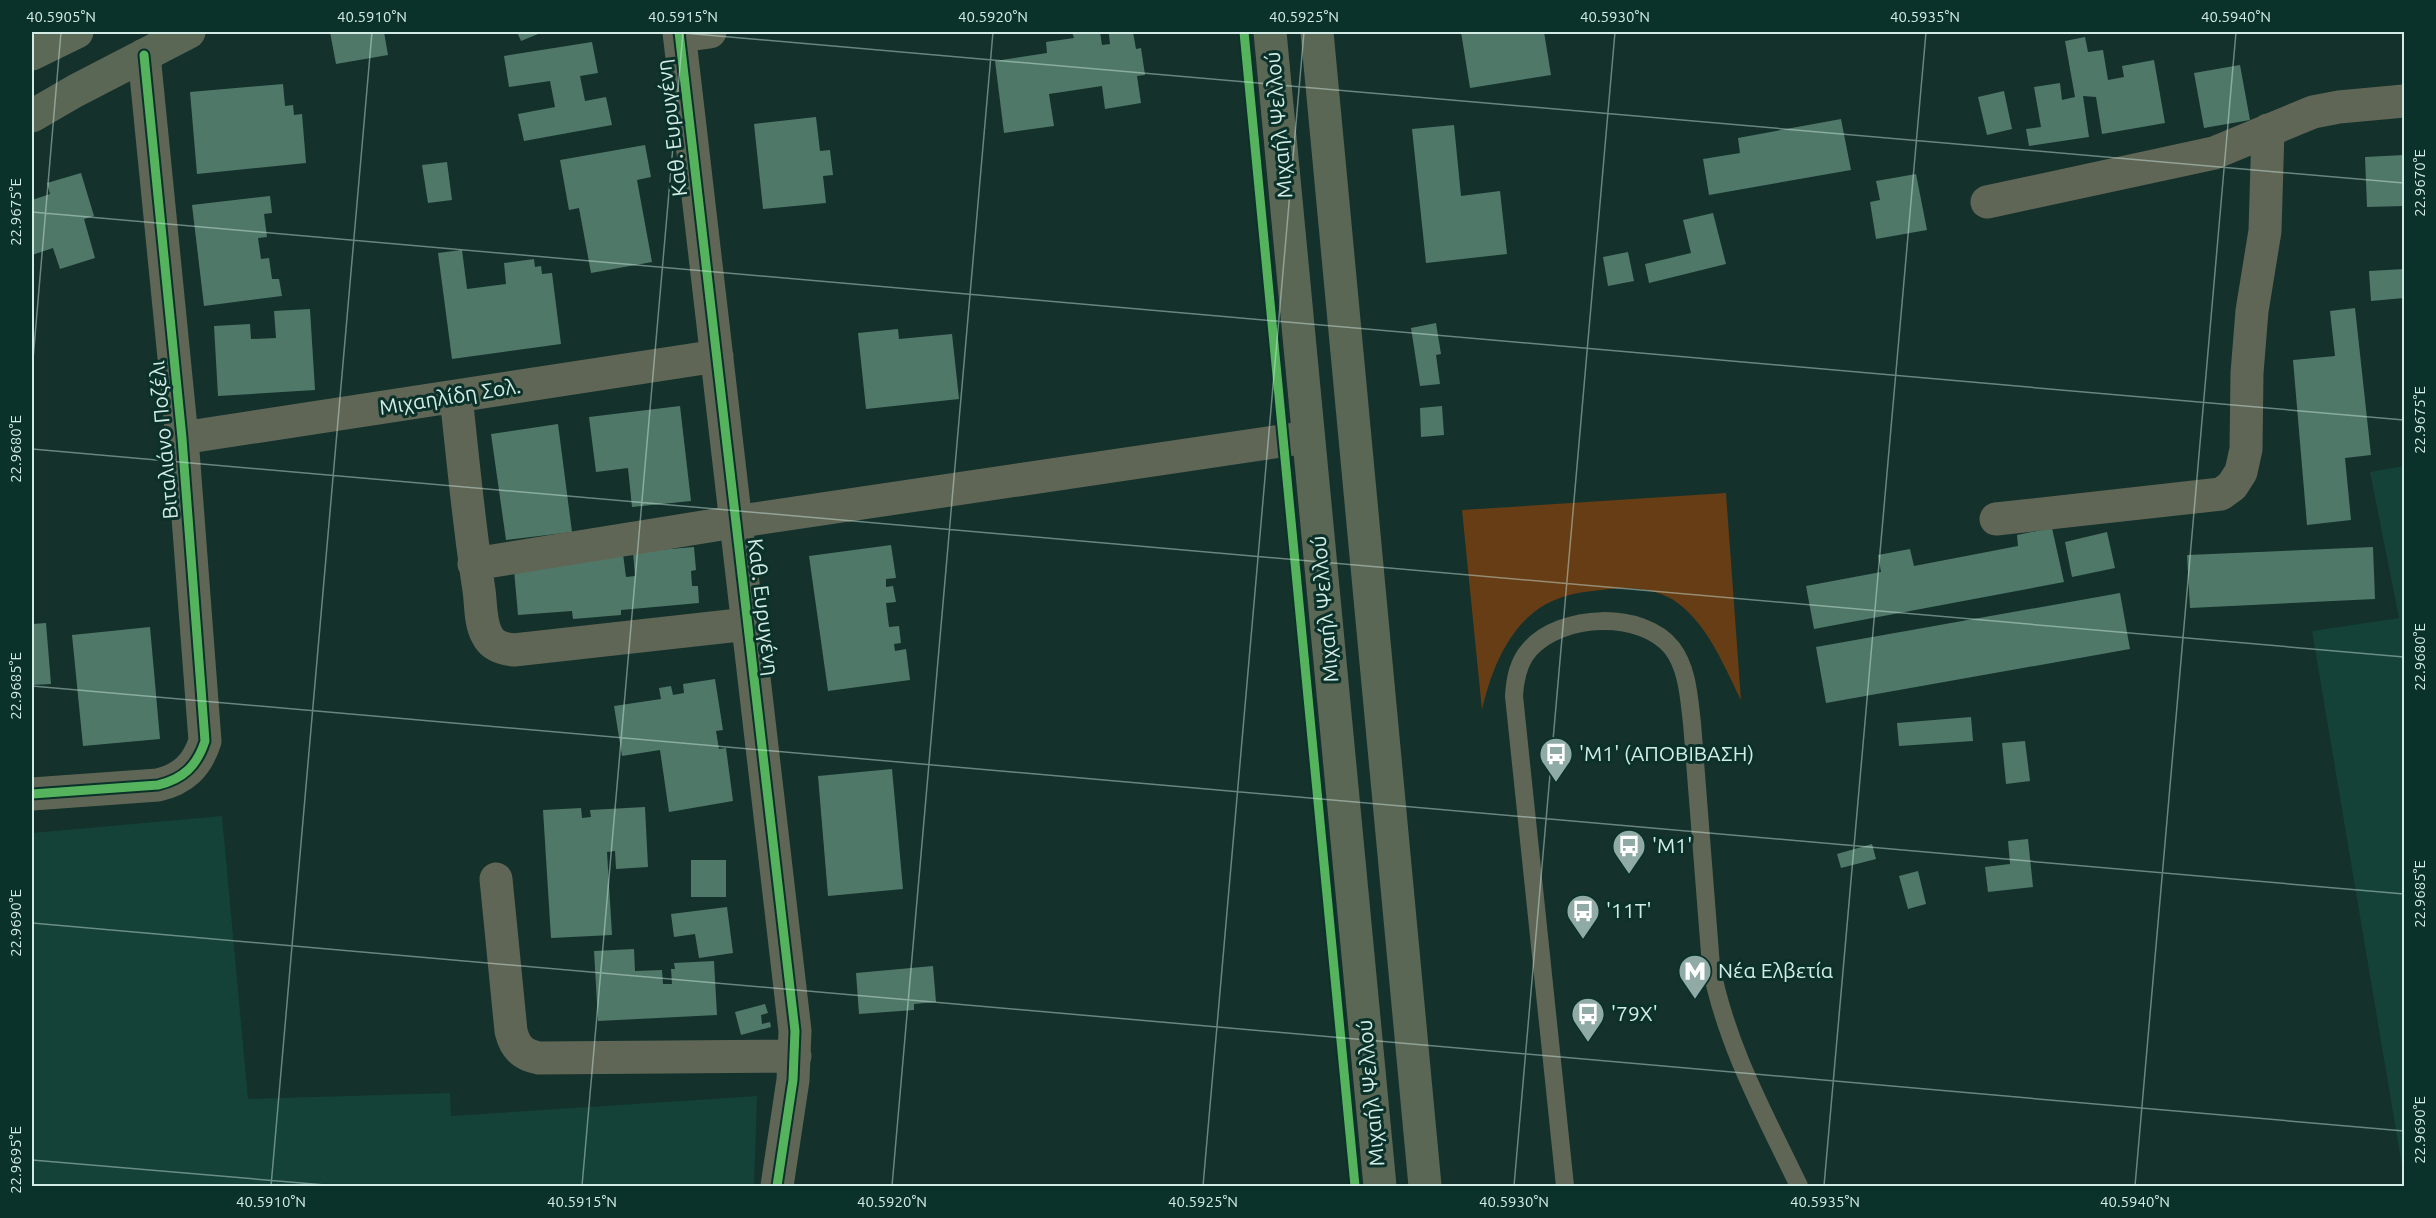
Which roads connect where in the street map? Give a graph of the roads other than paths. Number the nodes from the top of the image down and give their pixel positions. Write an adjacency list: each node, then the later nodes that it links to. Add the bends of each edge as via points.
1 (77, 32): 6 (highway)
2 (189, 32): 7 (main road)
3 (1270, 32): 14 (main road, Μιχαήλ Ψελλού)
4 (1317, 32): 25 (main road)
5 (690, 33): 12 (street, Καθ. Ευρυγένη)
6 (32, 54)
7 (144, 55): 9 (main road); 15 (street, Βιταλιάνο Ποζέλι)
8 (2404, 100): 10 (street, via 2313,112)
9 (32, 116)
10 (2268, 130): 11 (street, via 2214,153); 16 (street, via 2265,231 2247,374 2246,449 2241,472 2232,486 2221,494)
11 (1987, 202)
12 (717, 356): 13 (street, Μιχαηλίδη Σολ.); 17 (street, Καθ. Ευρυγένη)
13 (456, 396): 15 (street, Μιχαηλίδη Σολ.); 18 (street)
14 (1308, 437): 17 (street); 24 (main road, Μιχαήλ Ψελλού)
15 (182, 438): 20 (street, Βιταλιάνο Ποζέλι, via 206,741 201,754 184,775 158,785)
16 (1996, 519)
17 (734, 522): 18 (street); 19 (street, Καθ. Ευρυγένη)
18 (474, 564): 19 (street, via 487,635 504,649)
19 (748, 624): 22 (street, Καθ. Ευρυγένη)
20 (32, 794)
21 (496, 879): 22 (street, via 511,1031 513,1041 529,1056)
22 (795, 1056): 23 (street, Καθ. Ευρυγένη)
23 (777, 1186)
24 (1380, 1186)
25 (1425, 1186)
26 (1565, 1186): 27 (lane, via 1514,696 1517,670 1530,648 1546,635 1566,626 1612,622 1645,627 1669,645 1681,665 1692,723 1711,966 1717,997 1735,1050)
27 (1799, 1186)

